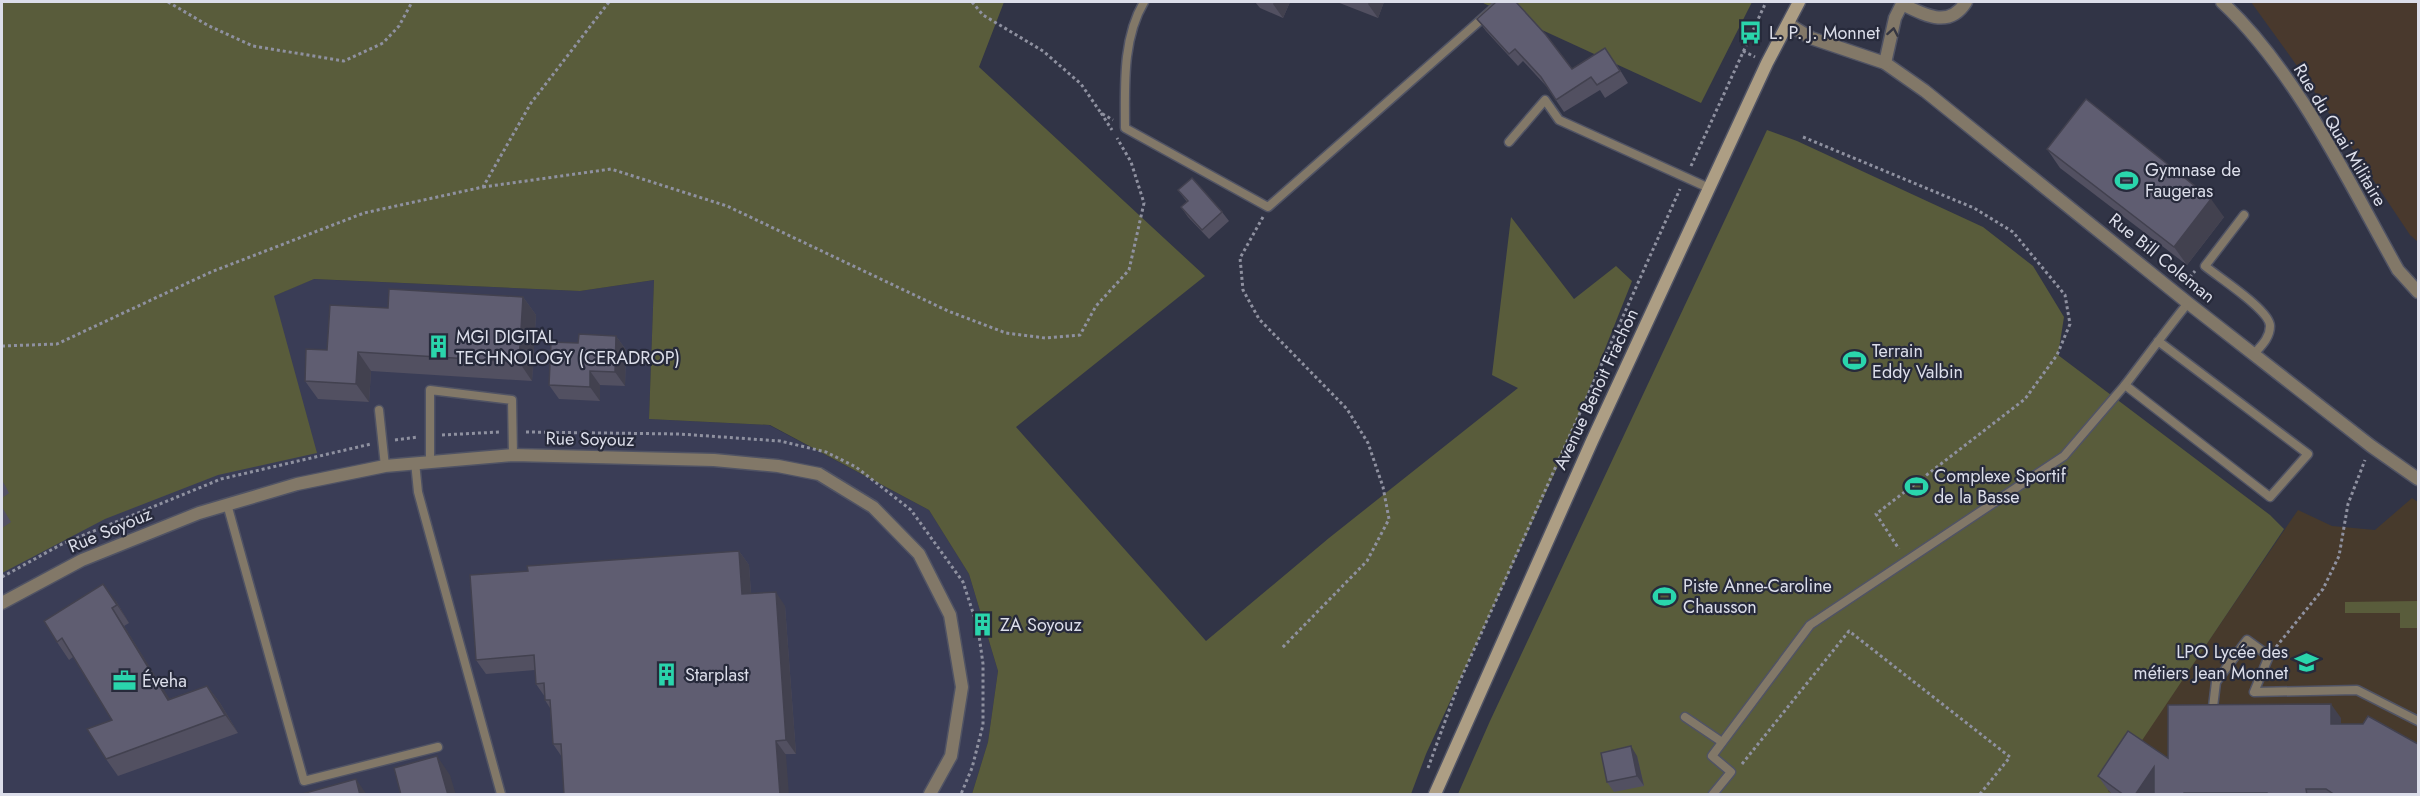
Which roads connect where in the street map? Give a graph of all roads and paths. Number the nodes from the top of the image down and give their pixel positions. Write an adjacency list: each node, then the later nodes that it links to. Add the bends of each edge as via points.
1 (168, 2): 2 (path, via 253,46 344,61 383,43 399,26)
2 (412, 2)
3 (609, 2): 19 (path, via 531,103)
4 (972, 2): 14 (path, via 983,15 1043,51 1073,77)
5 (1144, 2): 15 (lane, via 1128,46)
6 (1501, 2): 21 (lane)
7 (1766, 2): 18 (path)
8 (1799, 2): 12 (main road, Avenue Benoit Frachon)
9 (1966, 2): 11 (street, via 1944,19 1932,18)
10 (2222, 2): 23 (street, Rue du Quai Militaire, via 2258,39 2287,79 2398,270)
11 (1902, 3): 13 (street, one-way to 11)
12 (1788, 24): 13 (street, Rue Bill Coleman, via 1811,38); 20 (main road, Avenue Benoit Frachon)
13 (1885, 63): 24 (street, Rue Bill Coleman)
14 (1101, 113): 15 (path); 19 (path, via 1131,162 1144,203 1130,270 1096,306 1080,335 1045,338 1006,333 948,311 727,206 611,169)
15 (1125, 128): 21 (lane)
16 (1803, 137): 40 (path, via 1974,208 2013,232 2065,295 2070,324 2057,355 2025,399 1876,514)
17 (1509, 142): 18 (lane, via 1545,100 1559,120)
18 (1685, 177): 20 (lane); 50 (path, via 1459,683)
19 (483, 187): 26 (path, via 364,213 211,272 57,344)
20 (1709, 188): 55 (main road, Avenue Benoit Frachon)
21 (1268, 207): 43 (path, via 1240,258 1243,291 1259,320 1347,409 1368,443 1389,519 1367,561)
22 (2244, 215): 27 (lane, via 2205,266 2258,306 2269,320 2266,340)
23 (2418, 292)
24 (2188, 303): 25 (lane); 27 (street, Rue Bill Coleman)
25 (2158, 341): 28 (lane); 28 (lane, via 2308,454 2270,497)
26 (2, 346)
27 (2254, 354): 33 (street, Rue Bill Coleman)
28 (2125, 385): 40 (lane, via 2064,456)
29 (379, 411): 32 (lane)
30 (512, 432): 31 (path); 31 (lane, via 512,400 430,390); 34 (lane); 54 (path, via 679,434 780,441 826,452 856,467 911,510 963,582 978,628 983,664 983,725)
31 (431, 436): 32 (path); 35 (lane)
32 (381, 442): 37 (lane); 41 (path, via 221,479 62,544)
33 (2371, 447): 38 (street, Rue Bill Coleman); 44 (path, via 2353,486 2339,556 2323,589)
34 (513, 455): 35 (street, Rue Soyouz); 53 (street, Rue Soyouz, via 714,460 778,466 819,474 873,507 919,554 950,615 962,687 951,756)
35 (430, 460): 36 (street, Rue Soyouz)
36 (415, 462): 37 (street, Rue Soyouz); 52 (lane, via 418,492)
37 (385, 466): 39 (street, Rue Soyouz, via 297,484)
38 (2418, 479)
39 (227, 504): 42 (street, Rue Soyouz, via 82,560); 49 (lane, via 304,781)
40 (1907, 561): 48 (lane, via 1810,626)
41 (2, 577)
42 (2, 603)
43 (1282, 648)
44 (2269, 656): 45 (lane, via 2247,640 2216,682); 47 (lane, via 2254,692 2357,690)
45 (2214, 706)
46 (1685, 717): 48 (lane)
47 (2418, 722)
48 (1722, 742): 51 (lane, via 1712,756)
49 (438, 747)
50 (1427, 772)
51 (1731, 772): 56 (lane); 57 (path, via 1748,760 1849,631 2010,757)
52 (501, 795)
53 (930, 795)
54 (961, 795)
55 (1435, 795)
56 (1713, 795)
57 (1980, 795)

